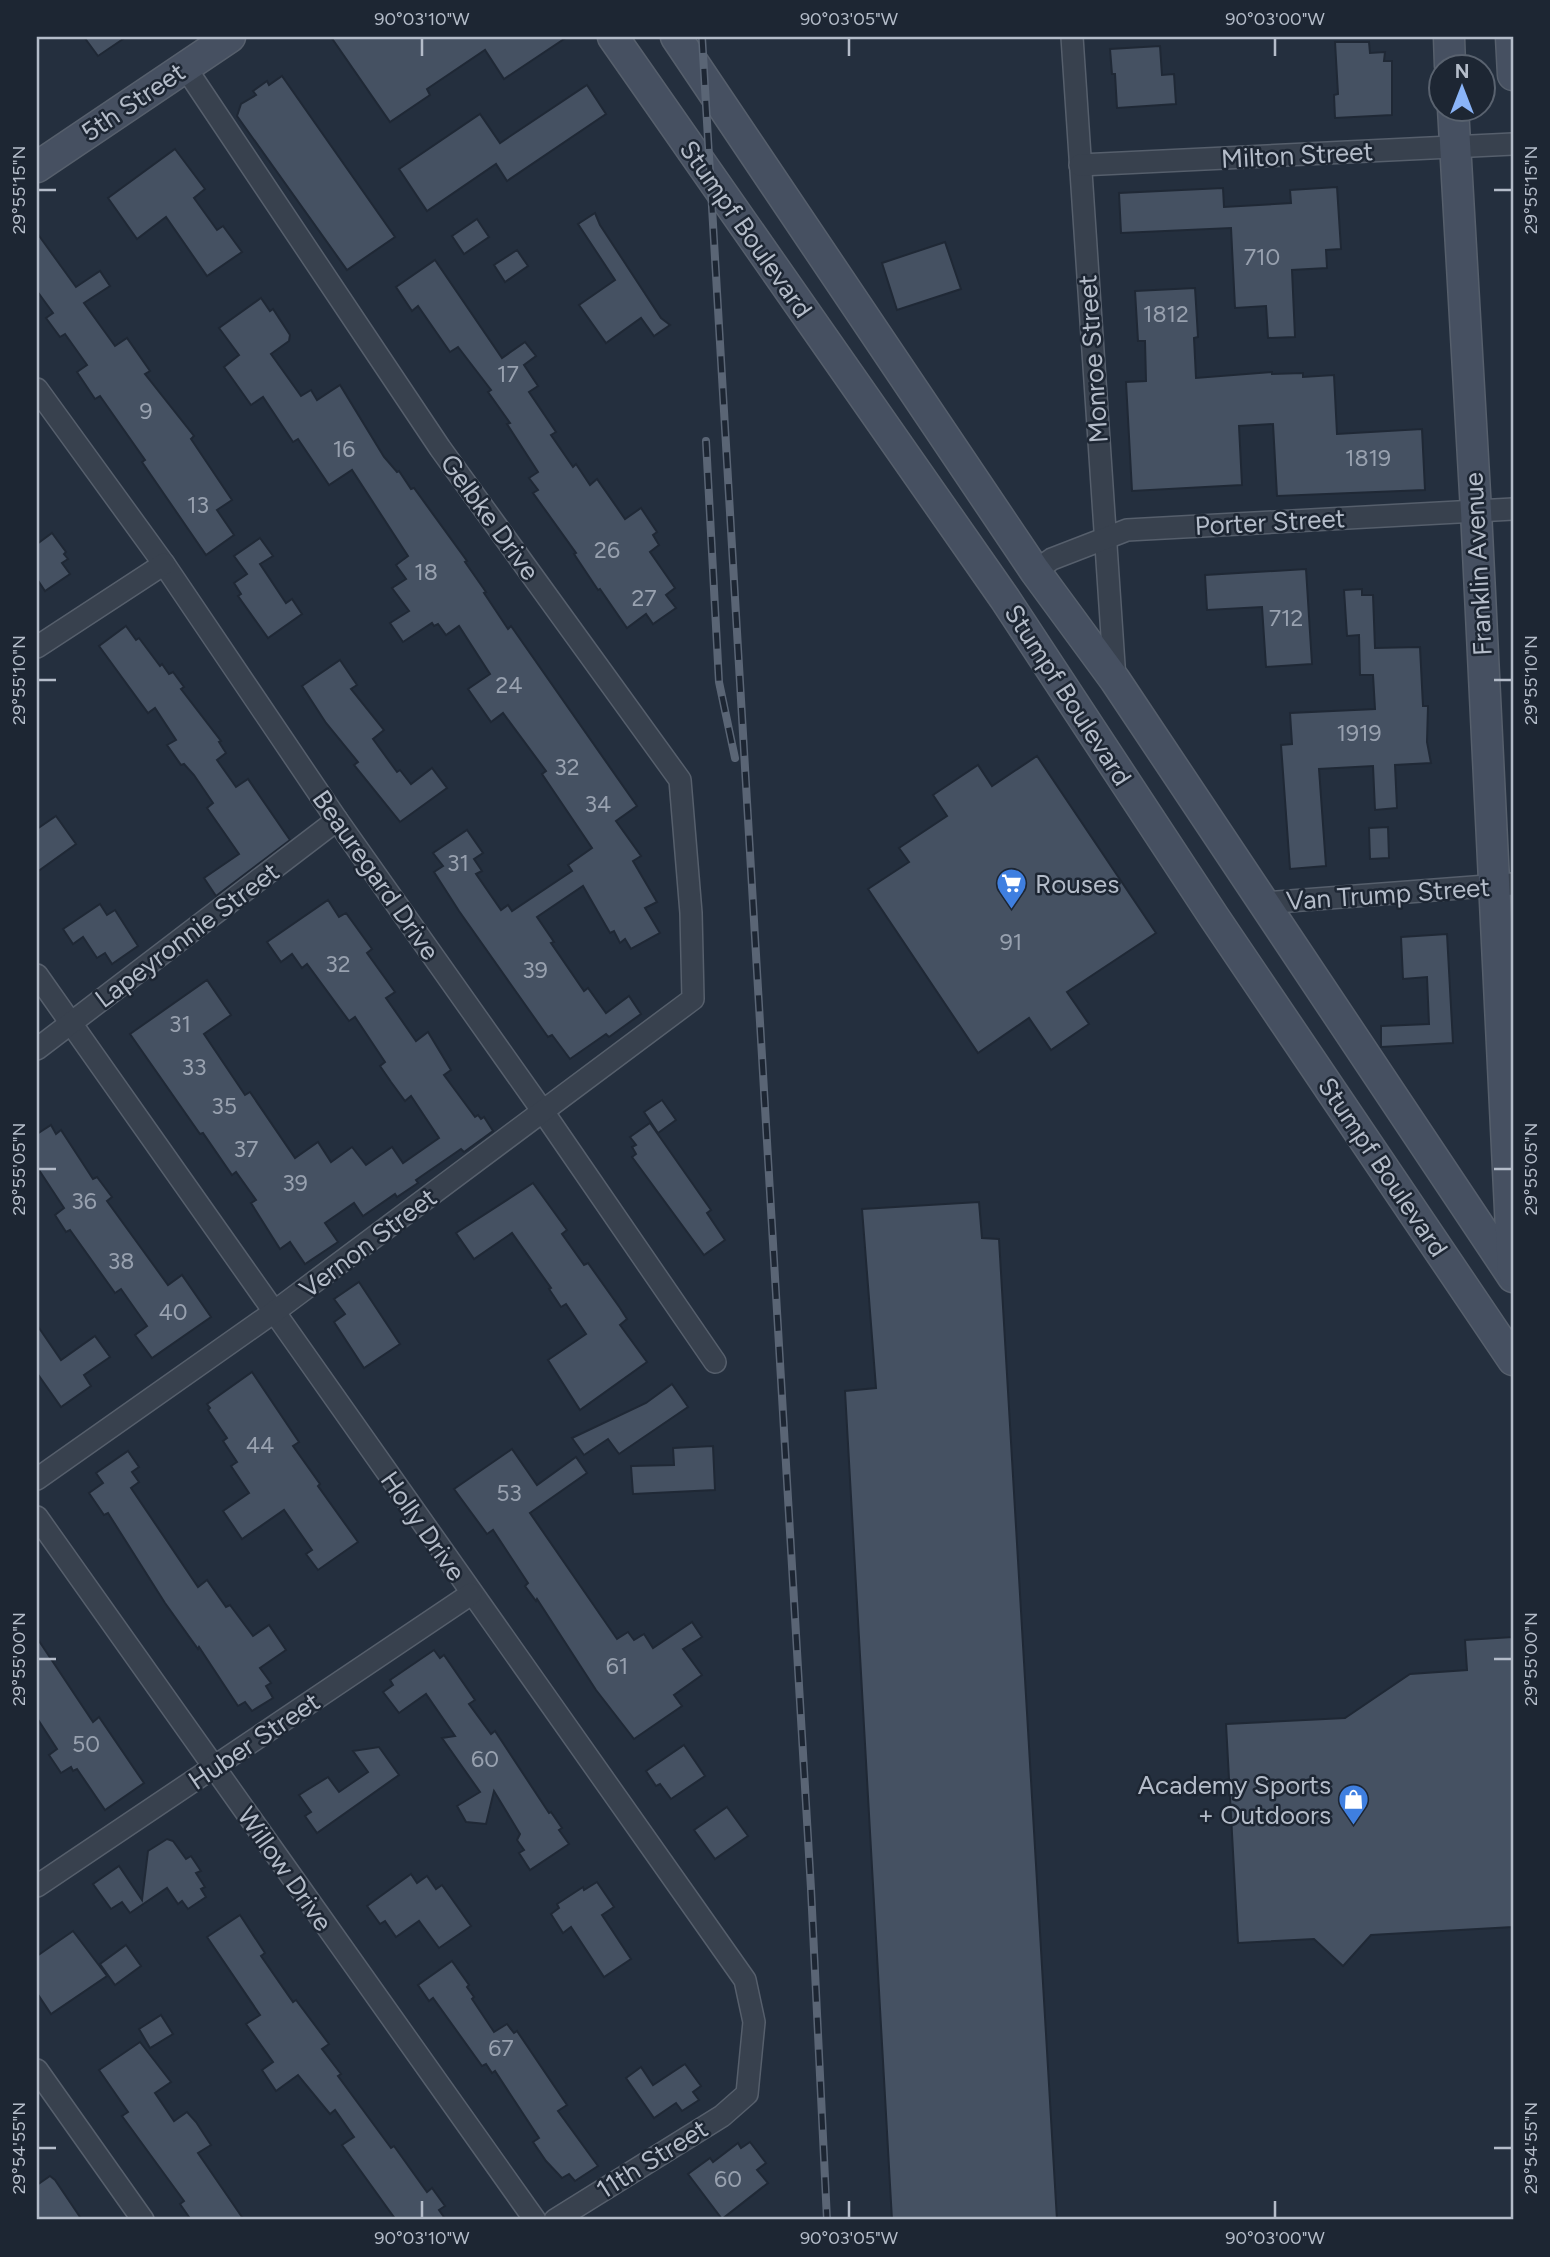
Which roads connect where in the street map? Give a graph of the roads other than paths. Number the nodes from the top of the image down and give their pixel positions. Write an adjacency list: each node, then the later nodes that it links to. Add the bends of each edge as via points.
1 (230, 37): 6 (main road, 5th Street)
2 (613, 37): 31 (main road, Stumpf Boulevard, via 1005,599)
3 (676, 37): 18 (main road, Stumpf Boulevard)
4 (1072, 37): 11 (street, Monroe Street)
5 (1511, 37): 7 (main road)
6 (185, 67): 12 (main road, 5th Street); 25 (street, Gelbke Drive, via 440,448 680,780)
7 (1513, 75)
8 (1454, 122): 10 (main road, Franklin Avenue)
9 (1513, 144): 10 (street, Milton Street)
10 (1455, 148): 11 (street, Milton Street); 15 (main road, Franklin Avenue)
11 (1080, 165): 16 (street, Monroe Street)
12 (37, 167)
13 (37, 389): 17 (street, Beauregard Drive)
14 (1513, 509): 15 (street, Porter Street)
15 (1476, 511): 16 (street, Porter Street, via 1127,530); 22 (main road, Franklin Avenue)
16 (1106, 537): 18 (street, Porter Street); 20 (street, Monroe Street)
17 (164, 564): 19 (street); 21 (street, Beauregard Drive)
18 (1035, 571): 20 (main road, Stumpf Boulevard)
19 (37, 647)
20 (1115, 680): 23 (main road, Stumpf Boulevard)
21 (338, 820): 26 (street, Lapeyronnie Street); 28 (street, Beauregard Drive)
22 (1504, 885): 23 (street, Van Trump Street); 29 (main road, Franklin Avenue)
23 (1263, 903): 29 (main road, Stumpf Boulevard)
24 (37, 975): 26 (street, Holly Drive)
25 (693, 999): 28 (street, Vernon Street)
26 (70, 1023): 27 (street, Lapeyronnie Street); 30 (street, Holly Drive)
27 (37, 1049)
28 (544, 1113): 30 (street, Vernon Street); 32 (street, Beauregard Drive)
29 (1513, 1275)
30 (274, 1312): 33 (street, Vernon Street); 35 (street, Holly Drive)
31 (1513, 1360)
32 (715, 1362)
33 (37, 1479)
34 (37, 1517): 36 (street, Willow Drive)
35 (471, 1594): 36 (street, Huber Street); 39 (street, Holly Drive, via 745,1980 754,2022)
36 (213, 1769): 37 (street, Huber Street); 41 (street, Willow Drive)
37 (37, 1886)
38 (37, 2070): 40 (street)
39 (747, 2094): 42 (street, 11th Street, via 722,2116)
40 (143, 2220)
41 (535, 2220)
42 (555, 2220)

